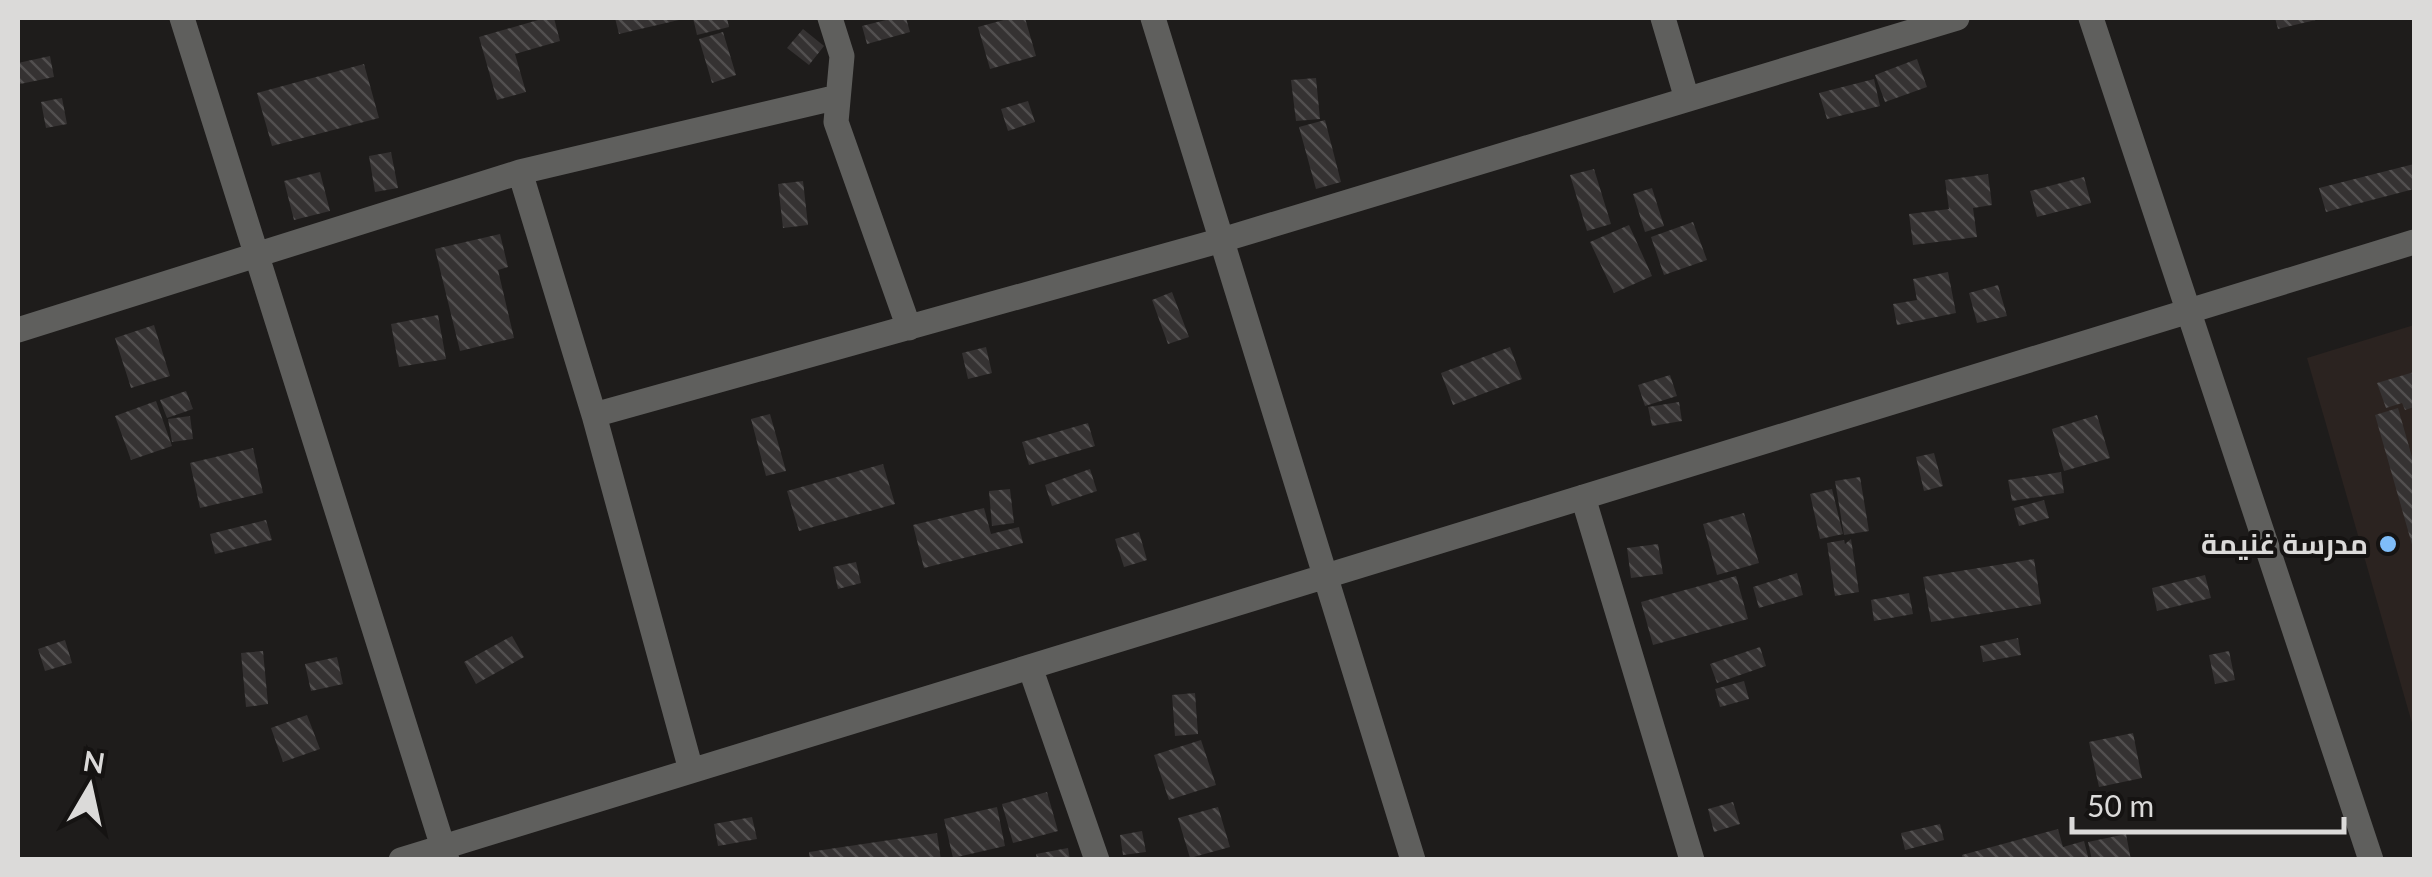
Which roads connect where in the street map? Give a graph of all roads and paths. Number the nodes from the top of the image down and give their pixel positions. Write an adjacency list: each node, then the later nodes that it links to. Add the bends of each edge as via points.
1 (182, 18): 12 (street)
2 (830, 18): 7 (street, via 842,56)
3 (1153, 18): 10 (street)
4 (1663, 18): 8 (street)
5 (1957, 18): 8 (street)
6 (2091, 18): 13 (street)
7 (838, 96): 9 (street); 14 (street, via 836,122)
8 (1688, 99): 10 (street)
9 (520, 172): 12 (street); 16 (street)
10 (1222, 240): 14 (street); 18 (street)
11 (2414, 242): 13 (street)
12 (257, 254): 15 (street); 21 (street)
13 (2189, 314): 17 (street); 26 (street)
14 (908, 328): 16 (street)
15 (18, 330)
16 (594, 415): 20 (street)
17 (1583, 498): 18 (street); 25 (street)
18 (1326, 577): 19 (street); 22 (street)
19 (1030, 667): 20 (street); 24 (street)
20 (692, 770): 21 (street)
21 (445, 853): 23 (street)
22 (1411, 859)
23 (400, 860)
24 (1096, 860)
25 (1692, 860)
26 (2370, 860)

